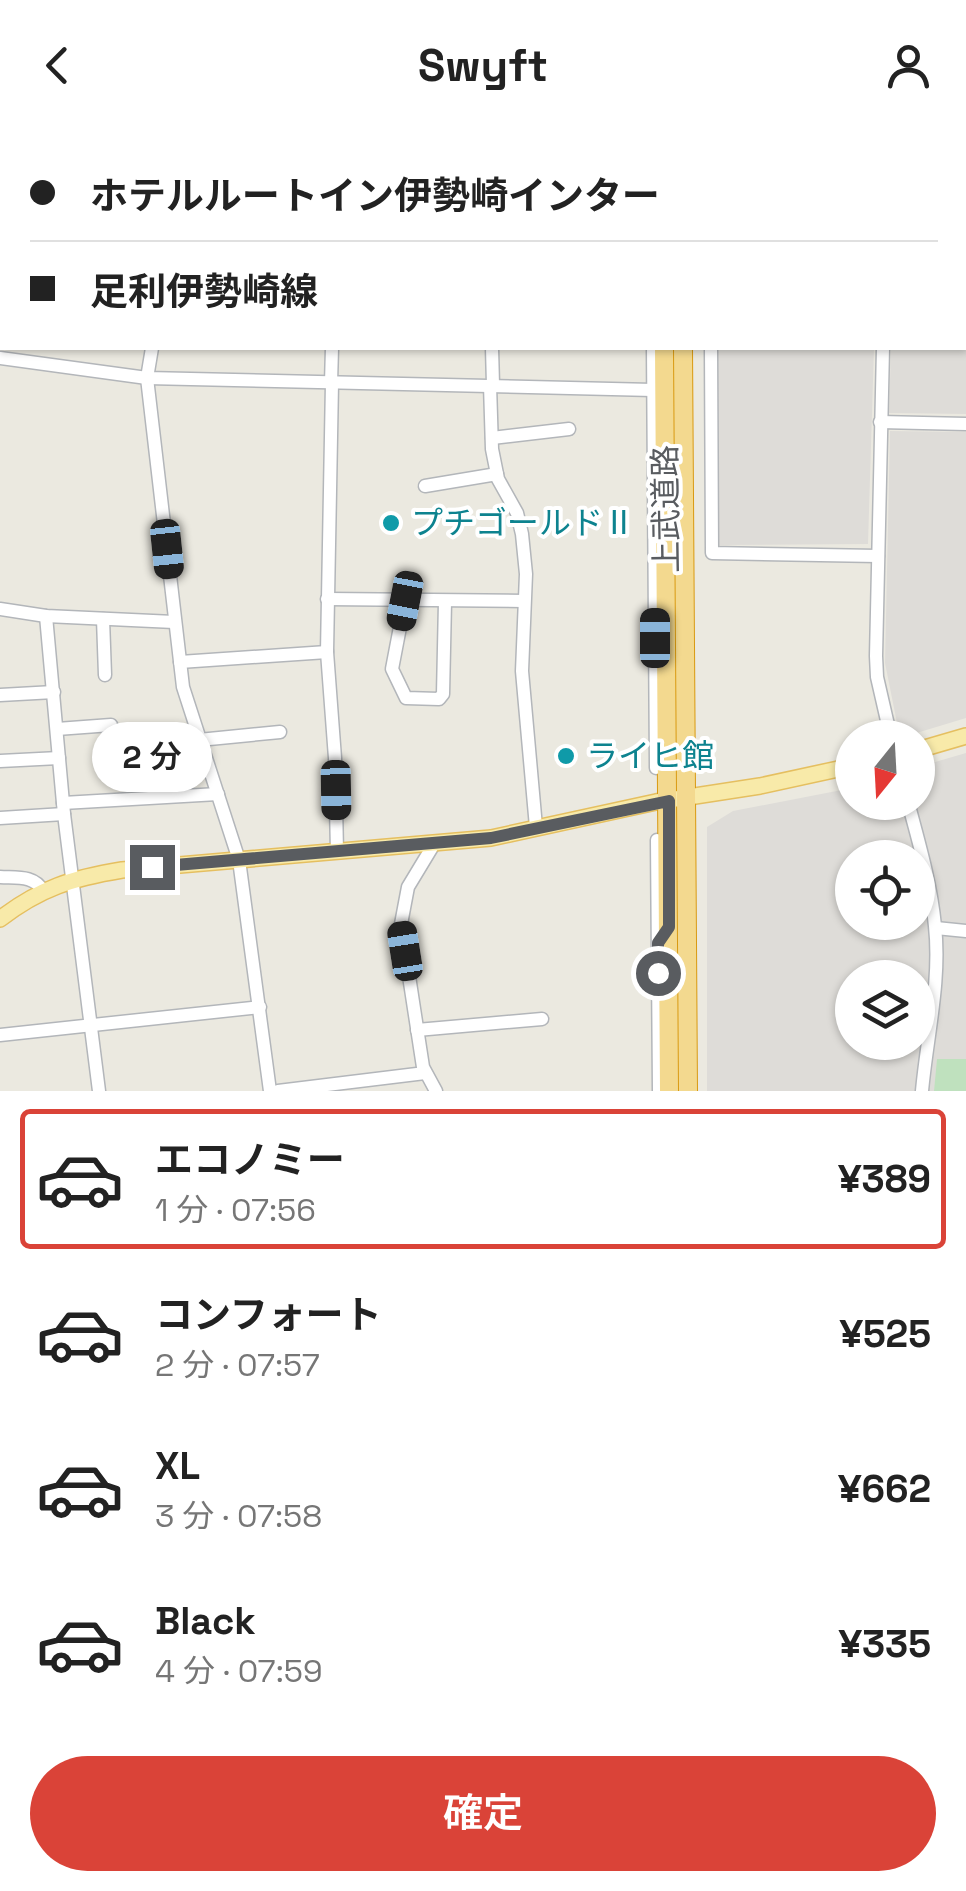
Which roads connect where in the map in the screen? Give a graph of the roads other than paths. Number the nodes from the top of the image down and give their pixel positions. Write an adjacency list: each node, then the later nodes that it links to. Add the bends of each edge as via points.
1 (152, 350): 10 (street)
2 (332, 350): 11 (street)
3 (492, 350): 12 (street)
4 (653, 350): 13 (street)
5 (664, 350): 33 (highway, 上武道路)
6 (683, 350): 48 (highway, 上武道路)
7 (710, 350): 20 (street, via 712,553)
8 (883, 350): 14 (street)
9 (0, 358): 10 (street)
10 (147, 378): 11 (street); 28 (street)
11 (332, 383): 12 (street); 21 (street)
12 (492, 385): 13 (street); 17 (street)
13 (654, 390): 31 (street)
14 (880, 422): 15 (street); 20 (street)
15 (966, 424)
16 (569, 429): 17 (street)
17 (492, 438): 18 (street)
18 (497, 474): 19 (street); 24 (street, via 518,513)
19 (425, 486)
20 (878, 556): 36 (street, via 877,677)
21 (327, 599): 22 (street); 29 (street)
22 (405, 601): 23 (street); 23 (street, via 392,670 406,698 438,699)
23 (444, 602): 24 (street)
24 (524, 602): 52 (street, via 522,671)
25 (0, 609): 26 (street)
26 (46, 616): 27 (street); 34 (street)
27 (102, 618): 28 (street); 32 (street)
28 (174, 622): 30 (street)
29 (327, 652): 30 (street); 55 (street)
30 (180, 662): 41 (street)
31 (654, 672): 33 (street); 45 (street)
32 (105, 675)
33 (668, 689): 48 (highway, 上武道路)
34 (54, 692): 35 (street); 38 (street)
35 (0, 695)
36 (887, 720)
37 (111, 726): 38 (street)
38 (57, 728): 43 (street)
39 (280, 732): 41 (street)
40 (966, 736): 42 (main road)
41 (199, 740): 47 (street)
42 (935, 745)
43 (59, 758): 44 (street); 49 (street)
44 (0, 761)
45 (656, 768)
46 (835, 769): 48 (main road)
47 (218, 794): 49 (street); 56 (street)
48 (677, 800): 52 (main road); 63 (highway, 上武道路); 76 (highway, 上武道路)
49 (64, 809): 50 (street); 58 (street)
50 (0, 818)
51 (913, 820): 61 (street)
52 (536, 827): 54 (main road)
53 (657, 840): 63 (street)
54 (434, 844): 55 (main road); 67 (street, via 402,906)
55 (337, 852): 56 (main road)
56 (240, 860): 58 (main road); 64 (street)
57 (0, 877): 59 (street, via 30,879)
58 (72, 878): 59 (main road); 66 (street)
59 (43, 891): 60 (main road)
60 (0, 919)
61 (936, 928): 62 (street); 77 (street)
62 (966, 932)
63 (664, 935): 74 (street); 75 (highway, 上武道路)
64 (260, 1007): 66 (street); 71 (street)
65 (542, 1020): 67 (street)
66 (91, 1027): 68 (street); 70 (street)
67 (417, 1030): 69 (street)
68 (0, 1034)
69 (425, 1073): 72 (street); 73 (street)
70 (99, 1091)
71 (270, 1091)
72 (278, 1091)
73 (436, 1091)
74 (660, 1091)
75 (669, 1091)
76 (688, 1091)
77 (922, 1091)

